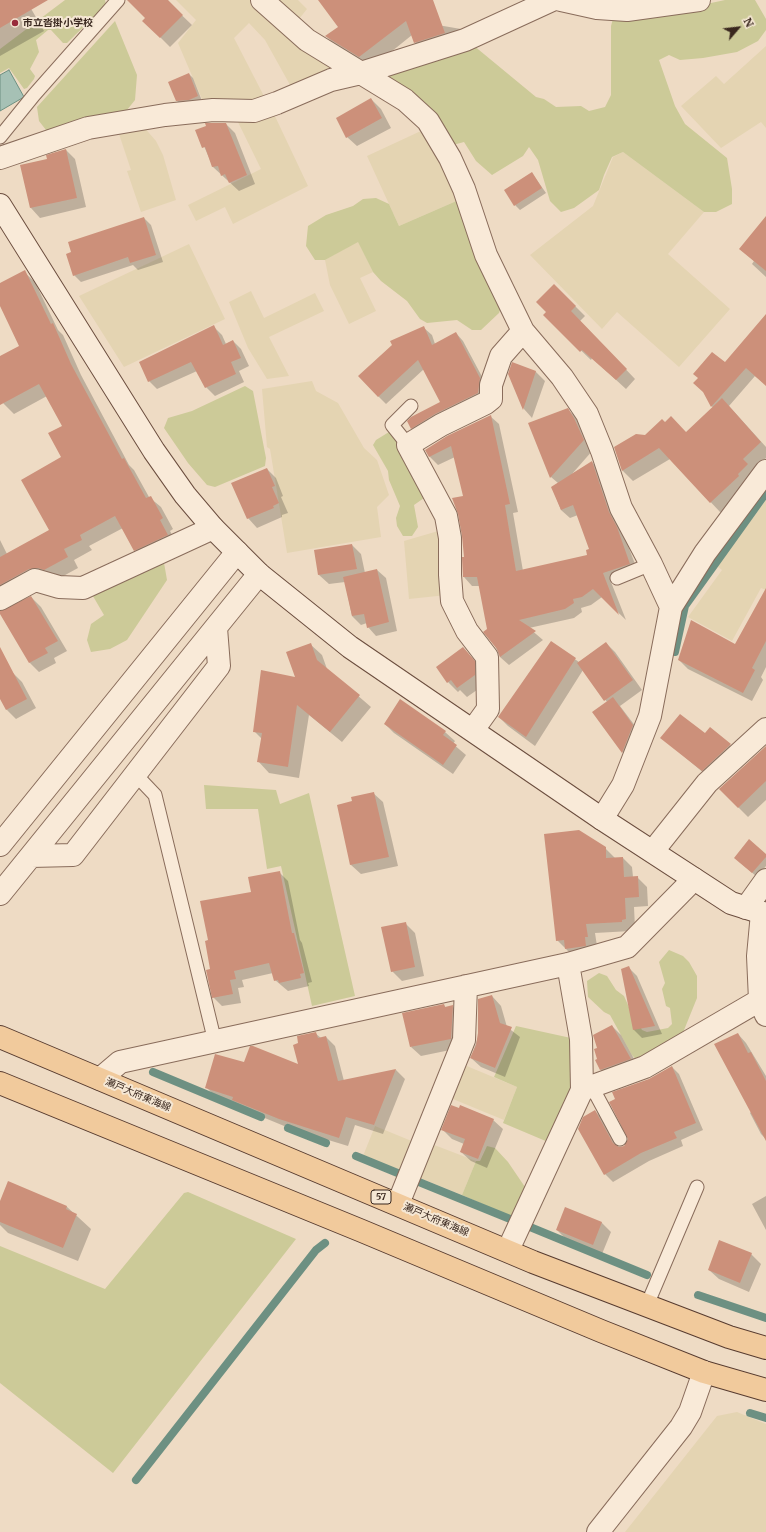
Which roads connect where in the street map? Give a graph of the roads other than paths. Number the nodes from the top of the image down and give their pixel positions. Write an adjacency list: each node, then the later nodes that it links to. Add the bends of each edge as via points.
1 (118, 0): 6 (lane)
2 (262, 0): 5 (street, via 307,40)
3 (550, 0): 4 (street, via 627,10); 5 (street, via 465,40)
4 (699, 0)
5 (361, 73): 7 (street, via 331,80 254,111 231,109 179,114 88,128); 9 (street, via 405,100 428,121 450,158 464,189 486,255)
6 (0, 137)
7 (0, 158)
8 (0, 205): 13 (street, via 154,451 185,495)
9 (523, 331): 11 (street, via 501,356 491,385 490,399 486,404 441,425); 15 (street, via 562,377 587,414 621,508)
10 (411, 406): 11 (lane, via 392,425)
11 (408, 445): 22 (street, via 446,516 450,538 452,601 467,631 487,657 488,709)
12 (766, 471): 19 (street, via 705,553)
13 (213, 528): 14 (street); 18 (street, via 83,588 59,587 35,580)
14 (237, 552): 16 (street); 25 (street)
15 (651, 564): 17 (lane); 19 (street)
16 (259, 574): 20 (street); 22 (street, via 350,646)
17 (617, 578)
18 (0, 599)
19 (671, 607): 24 (street, via 650,716 622,785)
20 (216, 628): 23 (street, via 219,666); 27 (street)
21 (766, 729): 26 (street, via 707,783)
22 (473, 730): 24 (street)
23 (135, 774): 27 (street, via 73,855); 36 (lane, via 155,795)
24 (602, 819): 26 (street)
25 (0, 845)
26 (653, 851): 28 (street)
27 (31, 856): 30 (street)
28 (694, 879): 31 (street, via 731,902); 32 (street, via 627,948)
29 (766, 880): 31 (street)
30 (0, 894)
31 (758, 912): 34 (street, via 758,956)
32 (568, 964): 33 (street); 39 (street)
33 (466, 986): 36 (street); 42 (street, via 464,1040)
34 (763, 1008): 39 (street, via 645,1067)
35 (0, 1037): 37 (main road, 瀬戸大府東海線 / 57)
36 (215, 1042): 37 (street, via 120,1062)
37 (100, 1079): 42 (main road, 瀬戸大府東海線 / 57)
38 (0, 1083): 46 (main road)
39 (587, 1088): 40 (lane); 43 (street)
40 (620, 1138)
41 (697, 1187): 44 (lane)
42 (398, 1204): 43 (main road, 瀬戸大府東海線 / 57)
43 (508, 1250): 44 (main road, 瀬戸大府東海線 / 57)
44 (647, 1306): 45 (main road, 瀬戸大府東海線 / 57)
45 (766, 1348)
46 (704, 1372): 47 (main road); 48 (street, via 690,1412 681,1427)
47 (766, 1390)
48 (598, 1532)

